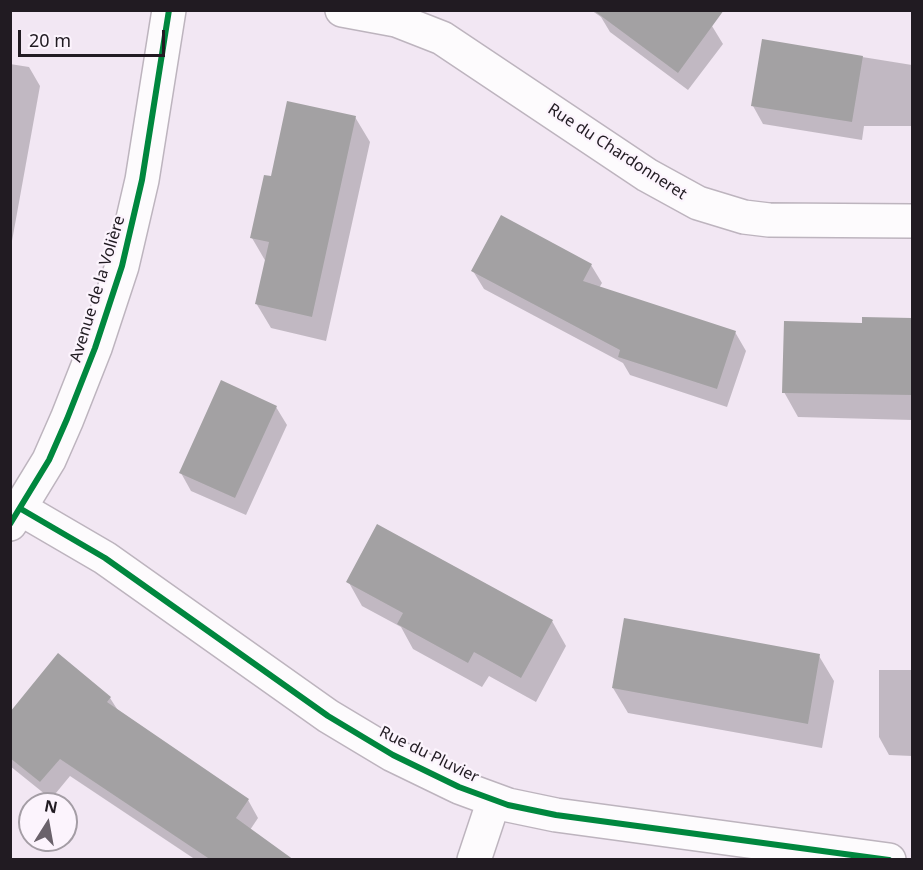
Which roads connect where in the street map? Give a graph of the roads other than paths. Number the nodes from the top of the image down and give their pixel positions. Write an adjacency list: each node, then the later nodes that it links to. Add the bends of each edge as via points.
1 (170, 10): 4 (street, Avenue de la Volière, via 142,180 122,266 79,392 49,460)
2 (342, 10): 3 (street, Rue du Chardonneret, via 396,20 442,38 647,175 698,203 769,220)
3 (912, 220)
4 (16, 517): 5 (street, Rue du Pluvier, via 105,558 351,731 427,772)
5 (494, 800): 6 (street); 7 (street, Rue du Pluvier, via 556,815)
6 (474, 860)
7 (889, 860)

